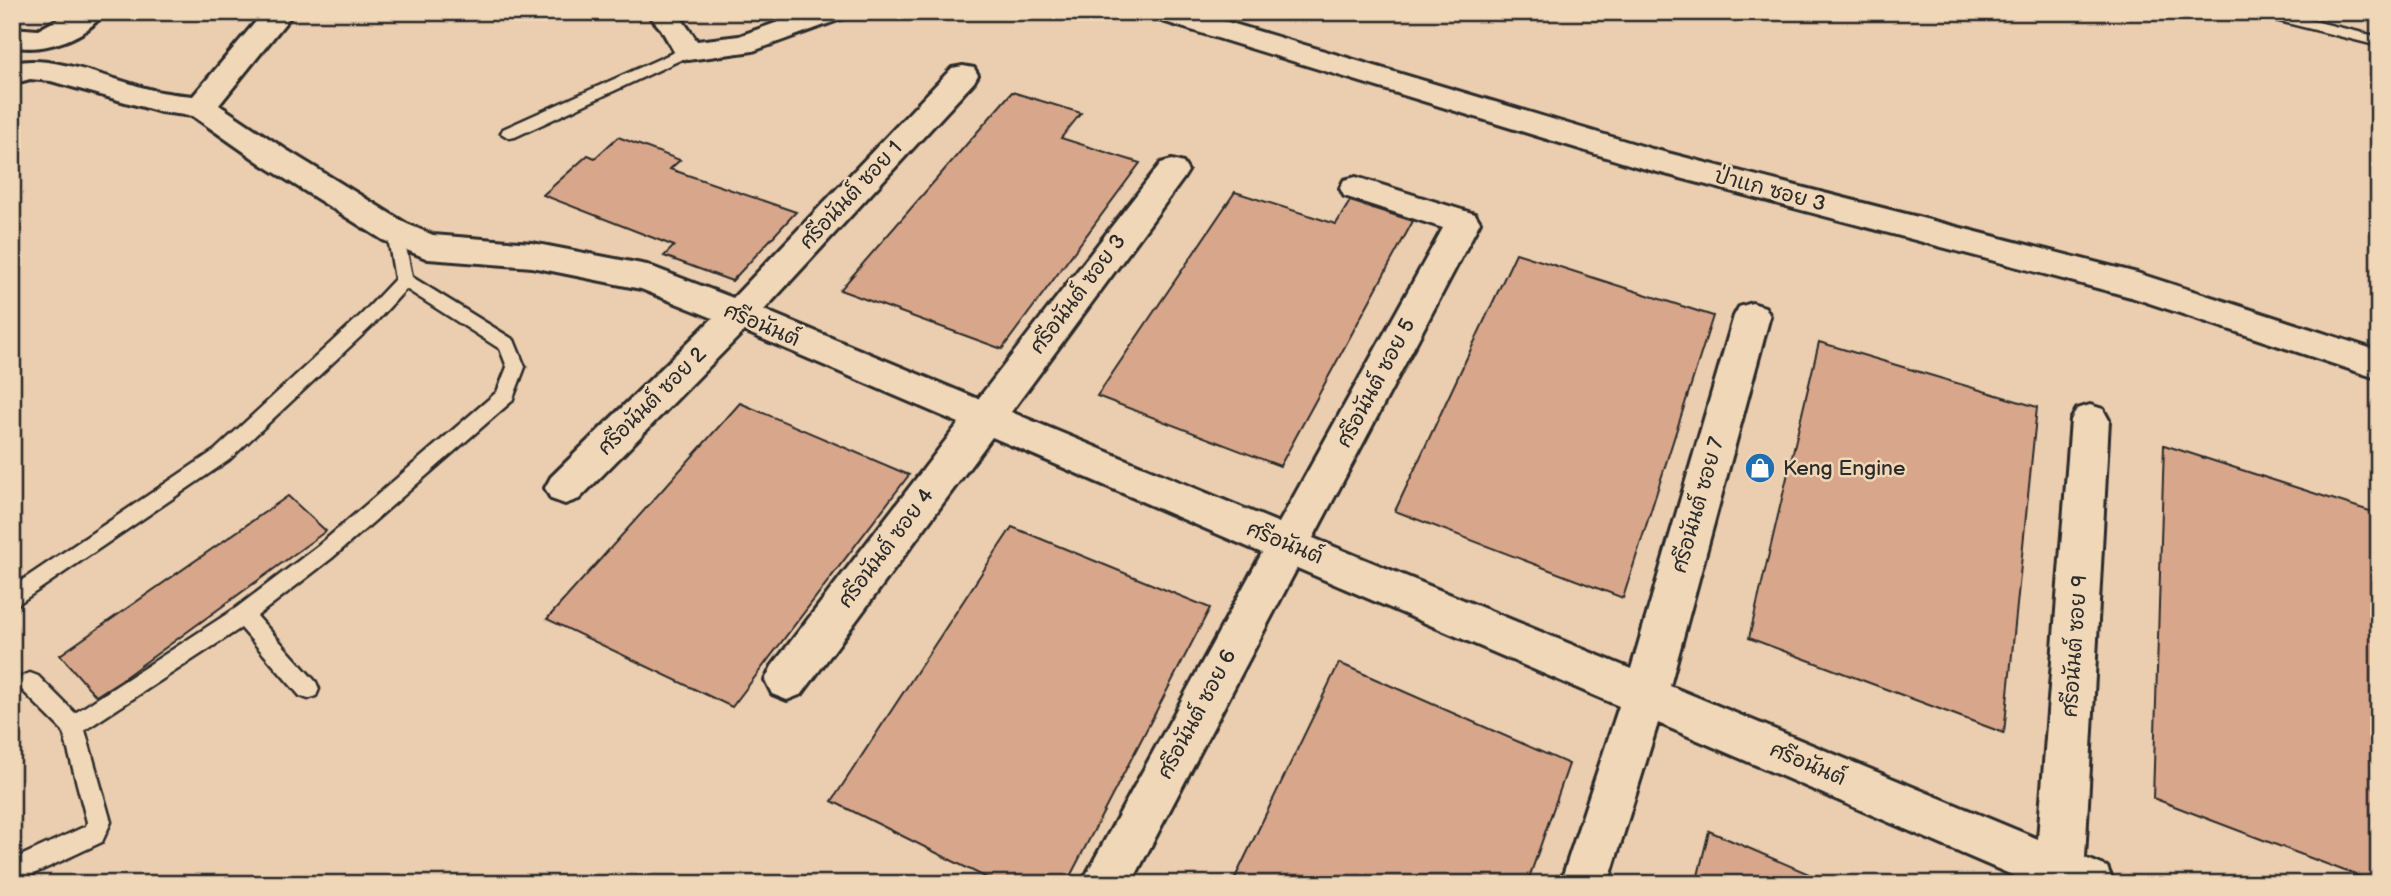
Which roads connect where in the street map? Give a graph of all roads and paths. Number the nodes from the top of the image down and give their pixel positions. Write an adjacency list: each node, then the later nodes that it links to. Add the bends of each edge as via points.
1 (90, 12): 7 (street, via 43,39)
2 (280, 12): 12 (street)
3 (660, 12): 9 (street)
4 (834, 12): 9 (street, via 743,45)
5 (1162, 12): 20 (street, ป่าแก ซอย 3, via 1646,158 2137,286)
6 (2248, 12): 8 (lane)
7 (12, 37)
8 (2379, 42)
9 (688, 51): 13 (lane)
10 (12, 75): 12 (street, via 27,69 52,72 161,102)
11 (963, 75): 18 (street, ศรีอนันต์ ซอย 1)
12 (201, 107): 16 (street, ศรีอนันต์)
13 (509, 133)
14 (1172, 171): 21 (street, ศรีอนันต์ ซอย 3)
15 (1356, 188): 24 (street, ศรีอนันต์ ซอย 5, via 1463,222)
16 (395, 232): 17 (lane); 18 (street, ศรีอนันต์, via 428,247 532,255 647,278)
17 (404, 280): 25 (lane, via 222,455); 26 (lane, via 508,345 516,367 505,396 325,552)
18 (739, 314): 21 (street, ศรีอนันต์); 23 (street, ศรีอนันต์ ซอย 2)
19 (1752, 316): 30 (street, ศรีอนันต์ ซอย 7)
20 (2379, 365)
21 (984, 416): 24 (street, ศรีอนันต์); 27 (street, ศรีอนันต์ ซอย 4)
22 (2090, 420): 33 (street, ศรีอนันต์ ซอย 9)
23 (565, 488)
24 (1289, 544): 30 (street, ศรีอนันต์); 34 (street, ศรีอนันต์ ซอย 6)
25 (12, 599)
26 (243, 615): 29 (lane); 31 (lane)
27 (787, 680)
28 (30, 683): 31 (lane)
29 (308, 689)
30 (1645, 695): 33 (street, ศรีอนันต์); 35 (street, ศรีอนันต์ ซอย 7)
31 (73, 726): 32 (lane, via 99,822 94,834)
32 (12, 872)
33 (2070, 880)
34 (1105, 884)
35 (1584, 884)

